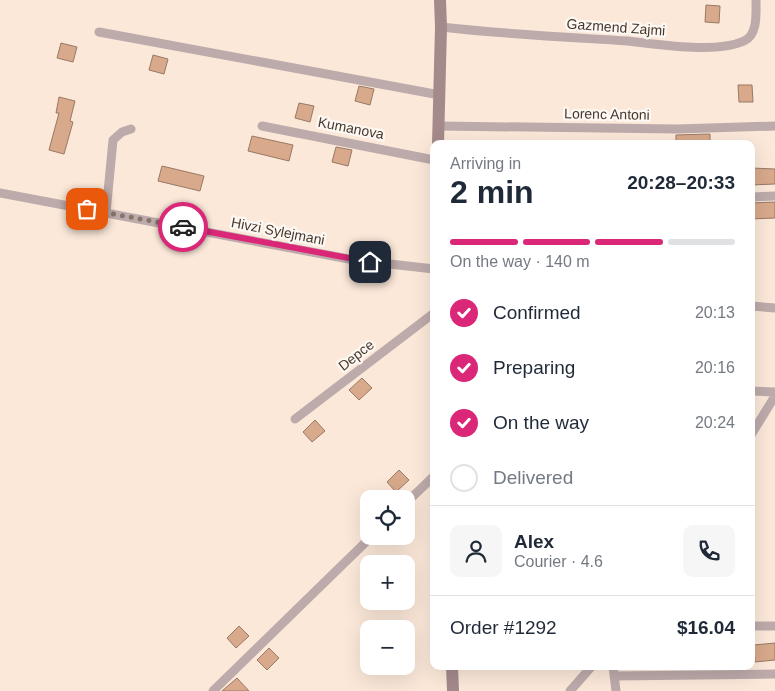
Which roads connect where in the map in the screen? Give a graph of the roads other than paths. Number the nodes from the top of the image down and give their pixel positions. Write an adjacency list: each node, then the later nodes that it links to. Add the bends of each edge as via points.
1 (440, 0): 3 (main road)
2 (756, 0): 3 (street, Gazmend Zajmi, via 756,21 750,38 717,47)
3 (441, 26): 5 (main road)
4 (99, 32): 5 (street)
5 (440, 95): 7 (main road)
6 (262, 126): 11 (street, Kumanova)
7 (439, 126): 8 (street, Lorenc Antoni, via 677,129); 10 (main road)
8 (775, 126)
9 (131, 129): 15 (street, via 113,140)
10 (438, 140)
11 (430, 159)
12 (0, 193): 15 (street, Hivzi Sylejmani)
13 (775, 196): 14 (street)
14 (755, 197)
15 (106, 212): 16 (street, Hivzi Sylejmani, via 354,260)
16 (430, 269)
17 (755, 306): 18 (street)
18 (775, 308)
19 (430, 316): 22 (street, Depce)
20 (755, 392): 21 (street)
21 (775, 394): 23 (street)
22 (295, 419)
23 (755, 427)
24 (430, 480): 25 (street)
25 (415, 494)
26 (363, 545): 34 (street)
27 (755, 626): 28 (street)
28 (775, 626)
29 (452, 670): 35 (main road)
30 (588, 670): 36 (street)
31 (613, 670): 33 (street)
32 (775, 674): 33 (street)
33 (614, 676): 37 (street)
34 (213, 691)
35 (453, 691)
36 (570, 691)
37 (616, 691)

